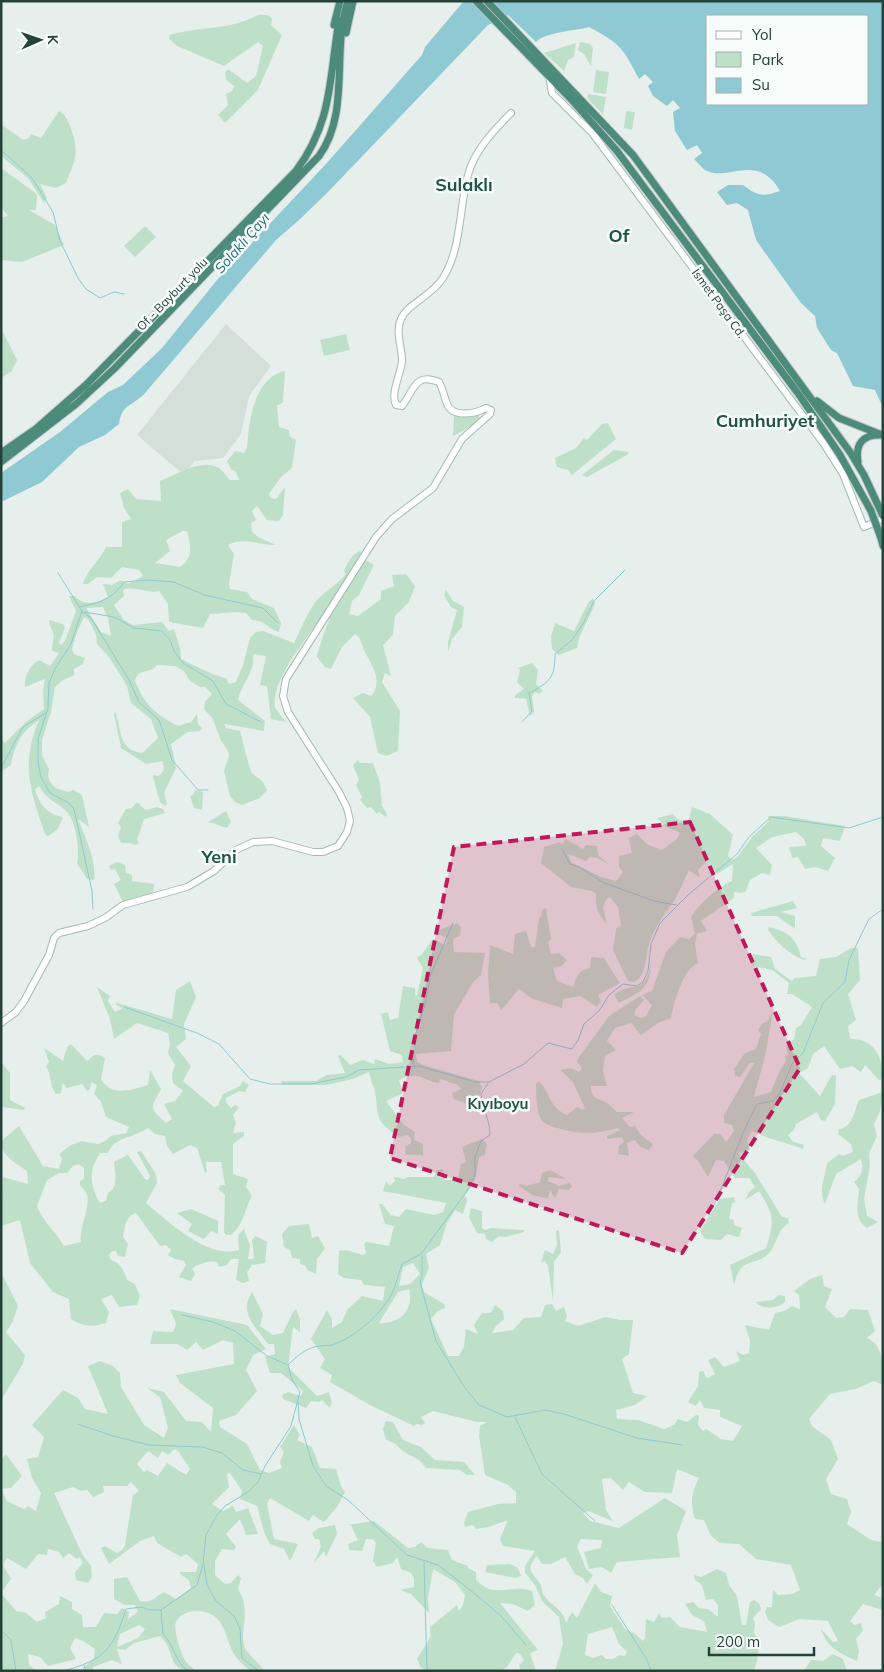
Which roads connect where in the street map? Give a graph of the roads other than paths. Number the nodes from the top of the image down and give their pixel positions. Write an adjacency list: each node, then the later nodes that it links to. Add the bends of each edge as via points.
1 (340, 1): 9 (highway, via 333,30)
2 (344, 1): 9 (highway, Of - Bayburt yolu, via 337,29)
3 (348, 1): 8 (highway, Of - Bayburt yolu)
4 (353, 1): 8 (highway)
5 (476, 1): 7 (highway)
6 (487, 1): 7 (highway)
7 (530, 51): 10 (highway); 18 (highway, via 633,155)
8 (340, 58): 15 (highway, Of - Bayburt yolu)
9 (333, 70): 14 (highway, Of - Bayburt yolu, via 329,102)
10 (549, 76): 11 (main road); 12 (highway)
11 (553, 94): 12 (main road); 23 (main road, İsmet Paşa Cd., via 606,150 824,444 843,474 864,527)
12 (568, 96): 24 (highway, bridge, via 617,151 800,396 840,455 871,510)
13 (511, 113): 25 (main road, via 480,149 468,173 457,234 443,278 428,296 407,309 400,320 402,359 394,398 396,405 402,406 414,385 430,378 439,382 448,406 457,412 470,414 486,408 490,414 462,439 433,488 392,519 376,538 286,679 283,696 288,712 345,804 350,821 347,832 338,846 323,852 272,841 253,842 236,850 214,871 187,888 123,906 88,926 59,933 24,1001)
14 (320, 128): 15 (highway); 16 (highway, Of - Bayburt yolu)
15 (332, 133): 17 (highway, Of - Bayburt yolu)
16 (314, 142): 17 (highway, via 318,145); 20 (highway, Of - Bayburt yolu, via 286,182 92,379 37,428)
17 (328, 143): 21 (highway, Of - Bayburt yolu, via 311,166 115,368 76,404)
18 (807, 392): 19 (highway, via 839,418); 22 (highway)
19 (882, 436): 22 (highway, via 867,436 861,440 857,452)
20 (1, 454)
21 (1, 462)
22 (858, 465): 23 (highway)
23 (883, 517)
24 (883, 546)
25 (1, 1024)

